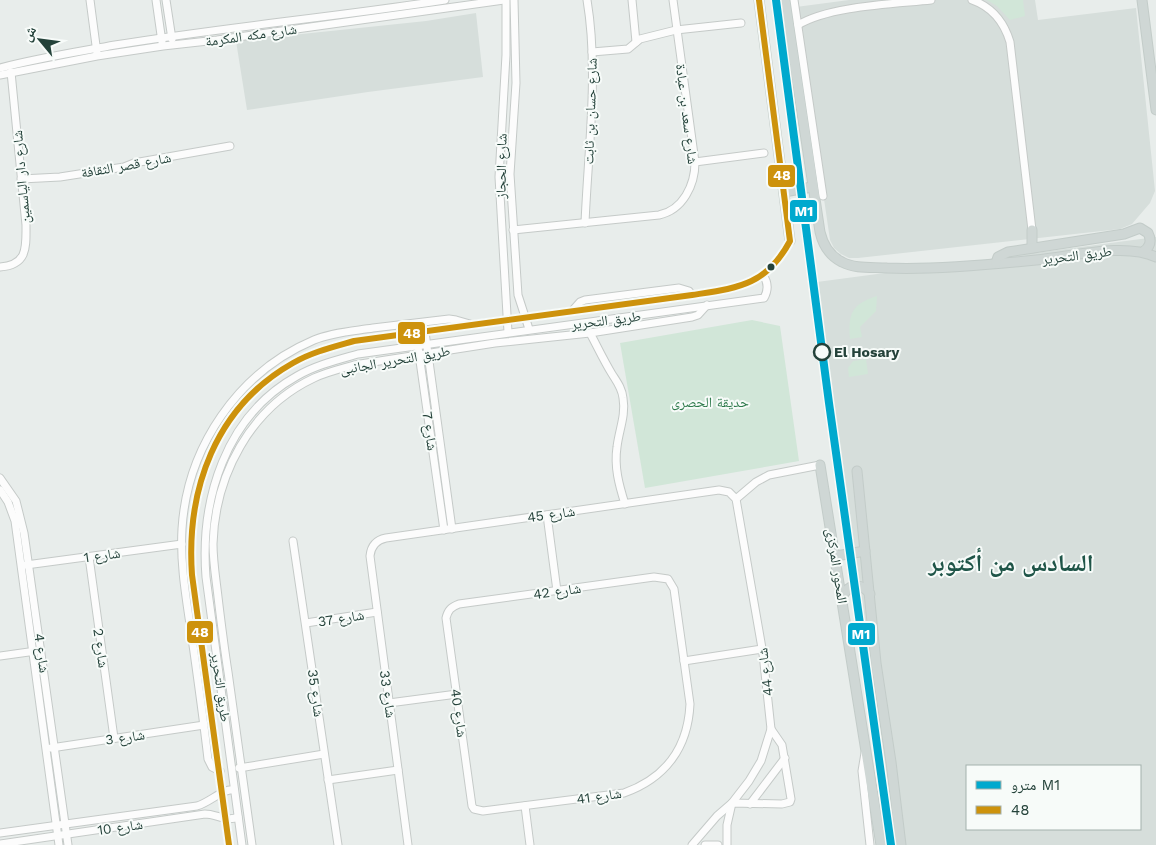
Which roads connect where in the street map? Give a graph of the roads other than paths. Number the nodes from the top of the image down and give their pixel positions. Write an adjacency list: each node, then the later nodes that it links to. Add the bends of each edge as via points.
1 (90, 0): 26 (street)
2 (156, 0): 22 (street)
3 (166, 0): 21 (street)
4 (445, 0): 16 (street, شارع مكه المكرمة)
5 (505, 0): 17 (street, شارع مكه المكرمة); 51 (street, شارع الحجاز, via 507,47 499,177)
6 (514, 0): 40 (street, شارع الحجاز, via 516,83 510,174)
7 (587, 0): 27 (street, شارع حسان بن ثابت)
8 (632, 0): 23 (street)
9 (672, 0): 20 (street, شارع سعد بن عبادة)
10 (759, 0): 37 (main road)
11 (785, 0): 36 (main road)
12 (794, 0): 19 (street)
13 (931, 0): 19 (street, via 823,14)
14 (972, 0): 41 (street, via 993,12 1008,35)
15 (1142, 0): 31 (main road)
16 (433, 1): 17 (street); 21 (street, شارع مكه المكرمة)
17 (434, 10): 24 (street, شارع مكه المكرمة)
18 (741, 23): 20 (street)
19 (798, 25): 38 (street)
20 (676, 30): 23 (street); 34 (street, شارع سعد بن عبادة)
21 (171, 36): 22 (street, شارع مكه المكرمة); 24 (street)
22 (162, 38): 25 (street); 26 (street, شارع مكه المكرمة)
23 (636, 42): 27 (street, via 628,49)
24 (173, 44): 25 (street, شارع مكه المكرمة)
25 (162, 46): 26 (street, شارع مكه المكرمة)
26 (97, 52): 28 (street, شارع مكه المكرمة); 29 (street, شارع مكه المكرمة)
27 (592, 52): 39 (street, شارع حسان بن ثابت)
28 (0, 68)
29 (11, 72): 30 (street, شارع مكه المكرمة); 35 (street, شارع دار الياسمين)
30 (0, 75)
31 (1156, 110)
32 (230, 146): 35 (street, شارع قصر الثقافة, via 124,167)
33 (764, 153): 34 (street)
34 (695, 162): 39 (street, شارع سعد بن عبادة, via 693,180 686,196 665,214)
35 (22, 179): 47 (street, شارع دار الياسمين, via 26,249 19,261)
36 (812, 187): 37 (main road); 46 (main road, طريق التحرير, via 822,240 830,253 842,262 902,269)
37 (784, 192): 42 (main road)
38 (823, 196)
39 (585, 223): 40 (street, شارع سعد بن عبادة)
40 (513, 230): 50 (street, شارع الحجاز, via 518,295)
41 (1032, 230): 43 (main road)
42 (790, 241): 48 (street, via 781,256)
43 (1032, 248): 44 (main road, طريق التحرير, via 1124,234 1140,228 1150,236 1148,247); 46 (main road, طريق التحرير, via 1004,254 997,258)
44 (1143, 252): 45 (main road, طريق التحرير); 46 (main road, طريق التحرير, via 1120,250)
45 (1156, 257)
46 (996, 264)
47 (0, 268)
48 (763, 274): 49 (street, طريق التحرير, via 768,287 764,298); 50 (street, طريق التحرير, via 739,287 692,295 679,288 585,300 572,311)
49 (707, 305): 53 (street, طريق التحرير); 57 (street, طريق التحرير الجانبى, via 692,317)
50 (525, 317): 51 (street, طريق التحرير); 53 (street, شارع الحجاز)
51 (506, 320): 52 (street, طريق التحرير); 55 (street, شارع الحجاز)
52 (472, 325): 54 (street, طريق التحرير); 62 (street, via 449,320 331,334 314,340 281,357 244,388 214,426)
53 (529, 329): 55 (street, طريق التحرير)
54 (425, 332): 56 (street, طريق التحرير); 58 (street, شارع 7)
55 (508, 332): 58 (street, طريق التحرير)
56 (416, 333): 59 (street, شارع 7); 63 (street, طريق التحرير, via 354,341 323,349 280,371 254,391 233,415 215,443)
57 (590, 333): 60 (street, طريق التحرير الجانبى); 69 (street, via 623,395 616,464)
58 (426, 344): 59 (street, طريق التحرير); 60 (street, شارع 7)
59 (418, 345): 61 (street, شارع 7); 104 (street, طريق التحرير, via 358,354 296,376 252,412 227,450 210,499 204,558)
60 (428, 354): 61 (street, طريق التحرير الجانبى); 71 (street, شارع 7)
61 (420, 355): 71 (street, شارع 7); 103 (street, طريق التحرير الجانبى, via 334,370 297,387 251,429 231,464 216,513 213,546)
62 (196, 463): 63 (street); 73 (street, via 184,509)
63 (208, 463): 83 (street, طريق التحرير, via 198,489 192,521 191,554)
64 (820, 465): 68 (street, via 769,475); 76 (main road, المحور المركزى)
65 (857, 471): 75 (main road, المحور المركزى)
66 (0, 478): 78 (street, شارع 4, via 20,509)
67 (0, 490): 78 (street, شارع 4, via 12,511)
68 (736, 500): 69 (street, شارع 45, via 729,492 719,490); 88 (street, شارع 44)
69 (625, 504): 70 (street, شارع 45)
70 (547, 515): 71 (street, شارع 45); 80 (street)
71 (448, 529): 74 (street, شارع 45, via 382,539)
72 (294, 541): 87 (street, شارع 35)
73 (182, 544): 77 (street, شارع 1); 84 (street)
74 (374, 544): 86 (street, شارع 33, via 370,556)
75 (866, 551): 76 (main road); 81 (main road, المحور المركزى)
76 (836, 556): 82 (main road, المحور المركزى)
77 (89, 557): 78 (street, شارع 1); 97 (street, شارع 2)
78 (26, 565): 89 (street, شارع 4); 90 (street, شارع 4)
79 (668, 579): 80 (street, شارع 42, via 654,577); 92 (street, شارع 41, via 674,589)
80 (557, 591): 85 (street, شارع 42, via 459,604)
81 (870, 594): 82 (main road, via 863,587 854,586 846,590); 136 (main road, المحور المركزى)
82 (842, 598): 100 (main road, المحور المركزى)
83 (196, 599): 84 (street); 106 (street, طريق التحرير)
84 (187, 600): 95 (street)
85 (448, 611): 93 (street, شارع 40, via 446,618)
86 (377, 612): 87 (street, شارع 37); 94 (street, شارع 33)
87 (306, 623): 101 (street, شارع 35)
88 (762, 649): 92 (street); 96 (street, شارع 44)
89 (41, 650): 90 (street); 98 (street, شارع 4)
90 (33, 651): 91 (street); 99 (street, شارع 4)
91 (0, 656)
92 (684, 661): 112 (street, شارع 41, via 690,719 680,748 662,771 651,781 624,793)
93 (457, 694): 94 (street); 113 (street, شارع 40, via 472,806)
94 (389, 703): 105 (street, شارع 33)
95 (204, 725): 97 (street, شارع 3); 106 (street, via 210,763)
96 (771, 729): 102 (street, via 782,745); 110 (street, شارع 44, via 761,761)
97 (114, 738): 98 (street, شارع 3)
98 (54, 747): 99 (street, شارع 3); 116 (street, شارع 4)
99 (46, 748): 117 (street, شارع 4)
100 (866, 750): 134 (street, via 862,772); 135 (main road, المحور المركزى)
101 (324, 754): 103 (street); 107 (street, شارع 35)
102 (785, 758): 111 (street); 111 (street, via 790,802)
103 (241, 768): 104 (street); 126 (street, طريق التحرير الجانبى)
104 (232, 769): 108 (street, طريق التحرير)
105 (398, 770): 107 (street); 128 (street, شارع 33)
106 (220, 771): 109 (street, طريق التحرير)
107 (328, 780): 127 (street, شارع 35)
108 (234, 790): 109 (street, شارع 10, via 227,789); 114 (street, طريق التحرير)
109 (221, 793): 115 (street, طريق التحرير); 116 (street, شارع 10, via 197,806)
110 (732, 803): 111 (street); 130 (street); 133 (street, شارع 44, via 727,825)
111 (750, 804)
112 (525, 806): 113 (street, شارع 41); 129 (street)
113 (479, 811)
114 (238, 817): 115 (street, شارع 10); 125 (street, طريق التحرير)
115 (224, 818): 119 (street, شارع 10, via 205,814); 124 (street, طريق التحرير)
116 (65, 823): 117 (street, شارع 10); 119 (street, شارع 4)
117 (56, 824): 118 (street, شارع 10); 120 (street, شارع 4)
118 (0, 833)
119 (66, 835): 120 (street, شارع 10); 123 (street, شارع 4)
120 (58, 836): 121 (street, شارع 10); 122 (street, شارع 4)
121 (0, 844)
122 (59, 845)
123 (68, 845)
124 (229, 845)
125 (242, 845)
126 (252, 845)
127 (338, 845)
128 (408, 845)
129 (530, 845)
130 (692, 845)
131 (705, 845): 132 (street)
132 (718, 845)
133 (728, 845)
134 (870, 845)
135 (880, 845)
136 (901, 845)

